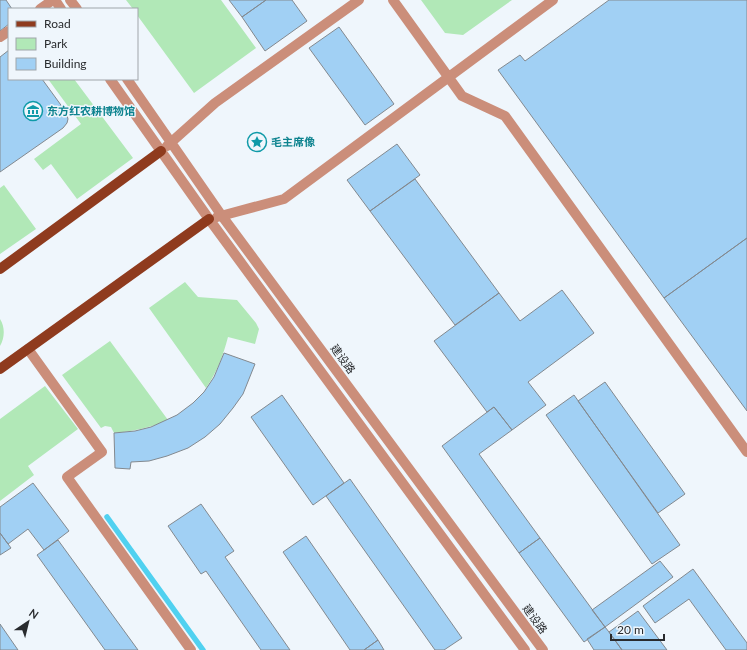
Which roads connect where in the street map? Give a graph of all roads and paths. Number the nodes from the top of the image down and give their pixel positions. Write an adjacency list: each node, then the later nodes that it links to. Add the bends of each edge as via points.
1 (54, 0): 6 (street); 7 (street)
2 (70, 0): 8 (street)
3 (359, 0): 12 (street, via 215,103)
4 (393, 0): 9 (street)
5 (553, 0): 9 (street)
6 (42, 8)
7 (60, 8)
8 (76, 8)
9 (448, 77): 14 (street, via 284,199); 19 (street, via 462,96 505,116)
10 (111, 80): 13 (street)
11 (128, 80): 12 (street, 建设路)
12 (172, 142): 13 (street); 14 (street, 建设路)
13 (161, 151): 15 (street); 16 (main road)
14 (222, 216): 15 (street); 22 (street, 建设路)
15 (209, 219): 17 (main road); 21 (street)
16 (0, 270)
17 (28, 349): 18 (main road); 20 (street, via 102,452 67,477)
18 (0, 369)
19 (747, 452)
20 (191, 650)
21 (525, 650)
22 (543, 650)

